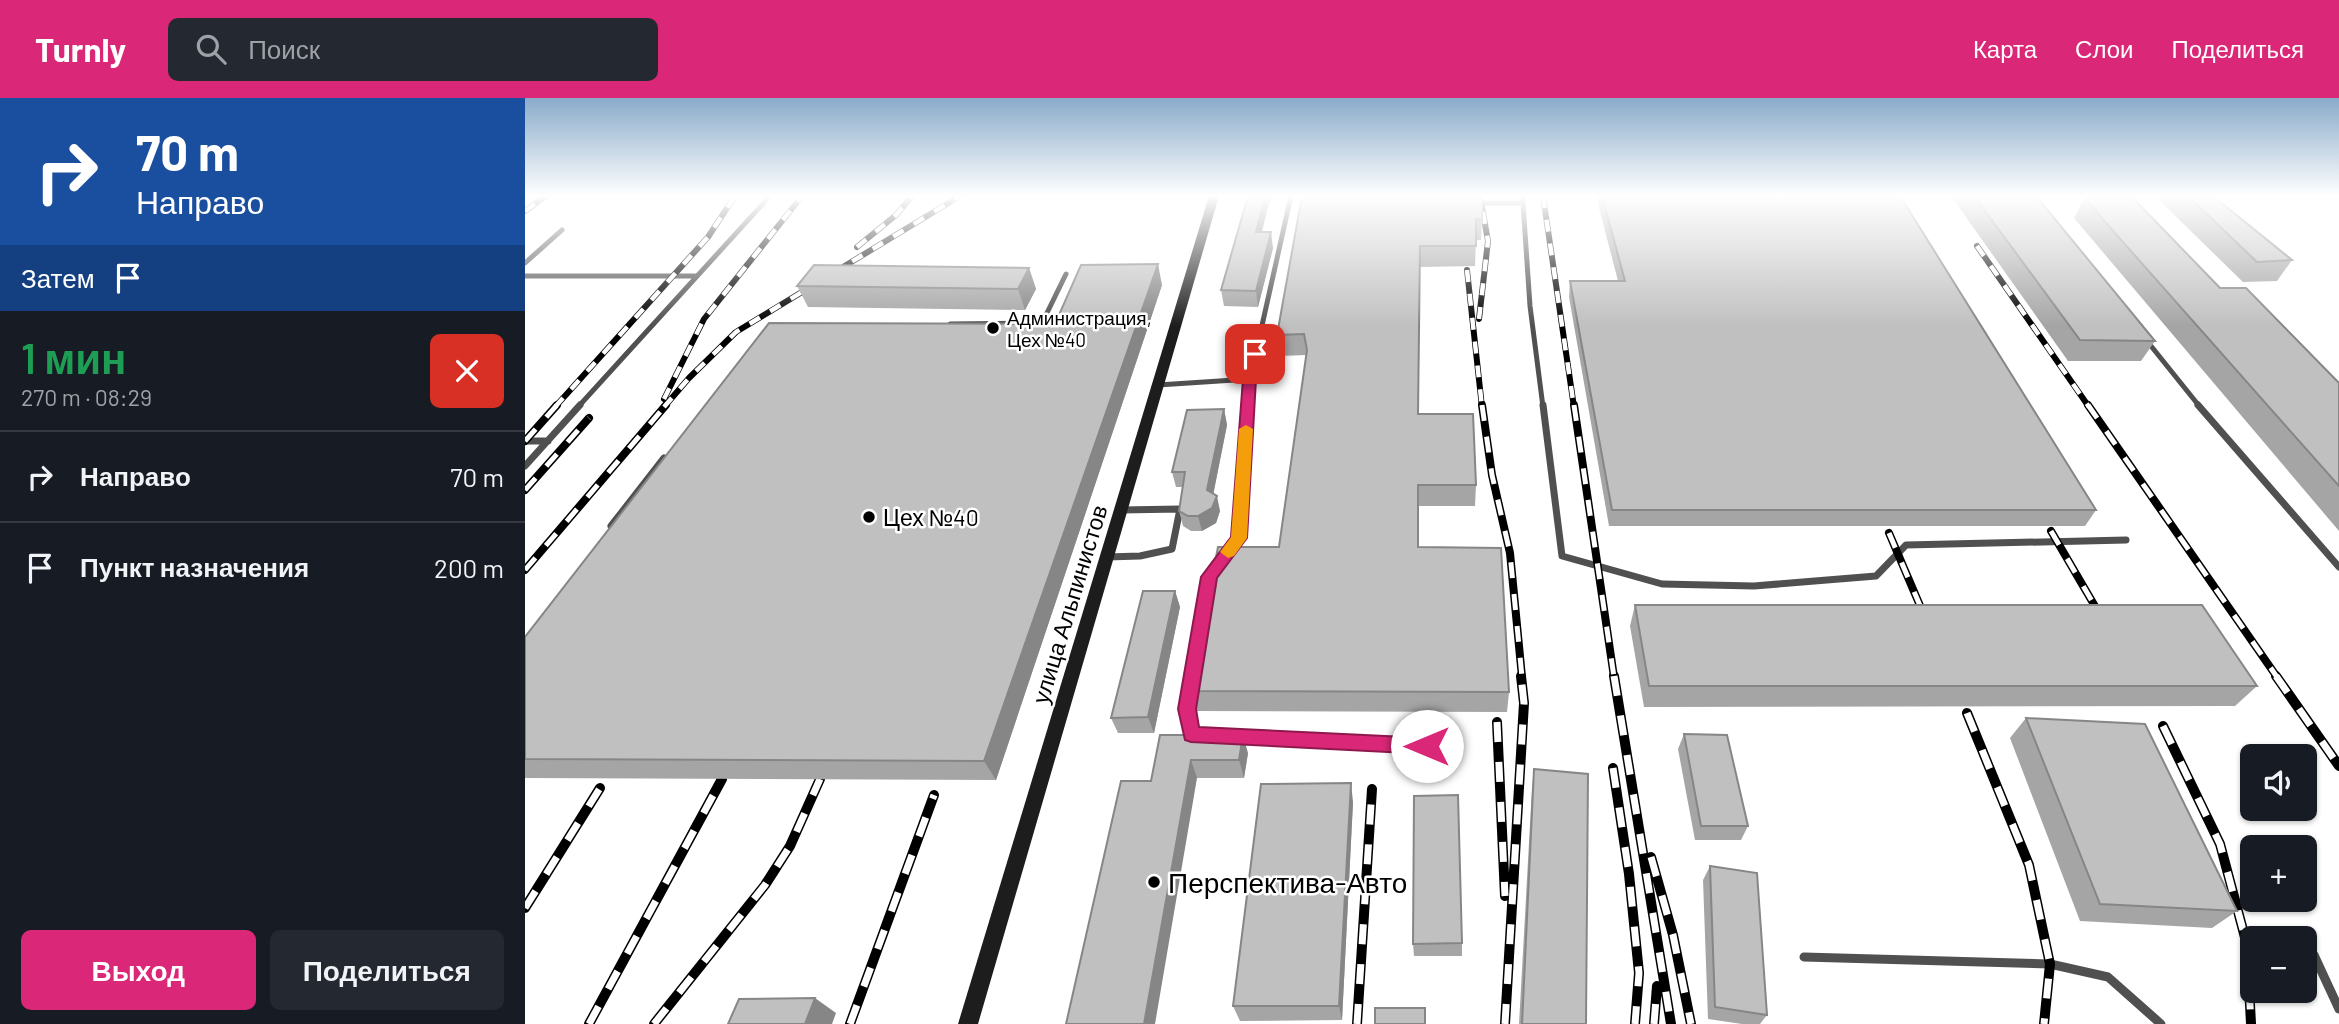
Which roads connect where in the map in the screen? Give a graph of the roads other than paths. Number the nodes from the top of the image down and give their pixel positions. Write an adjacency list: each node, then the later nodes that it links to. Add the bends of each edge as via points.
1 (552, 239): 6 (lane)
2 (730, 239): 9 (lane)
3 (1201, 239): 13 (main road, улица Альпинистов)
4 (1280, 239): 12 (lane)
5 (1526, 239): 20 (lane, via 1562,556 1662,584 1754,586 1876,576 1906,545)
6 (525, 263)
7 (1066, 274): 10 (lane, via 1045,317 1034,323)
8 (525, 276): 9 (lane)
9 (696, 276): 15 (lane)
10 (941, 324)
11 (2145, 339): 22 (lane)
12 (1250, 379): 13 (lane); 23 (lane, via 1239,538 1209,577 1187,709 1191,734)
13 (1158, 385): 18 (main road, улица Альпинистов)
14 (525, 441): 15 (lane)
15 (548, 441): 17 (lane)
16 (670, 451): 19 (lane)
17 (525, 466)
18 (1121, 510): 21 (main road, улица Альпинистов); 21 (lane, via 1179,509 1172,548 1140,556)
19 (605, 533)
20 (2126, 540)
21 (1107, 557): 29 (main road, улица Альпинистов)
22 (2339, 567)
23 (1218, 736)
24 (1232, 737): 25 (lane)
25 (1427, 746)
26 (1804, 957): 30 (lane, via 2050,964 2108,977)
27 (2317, 961): 28 (lane)
28 (2339, 1009)
29 (968, 1024)
30 (2161, 1024)

